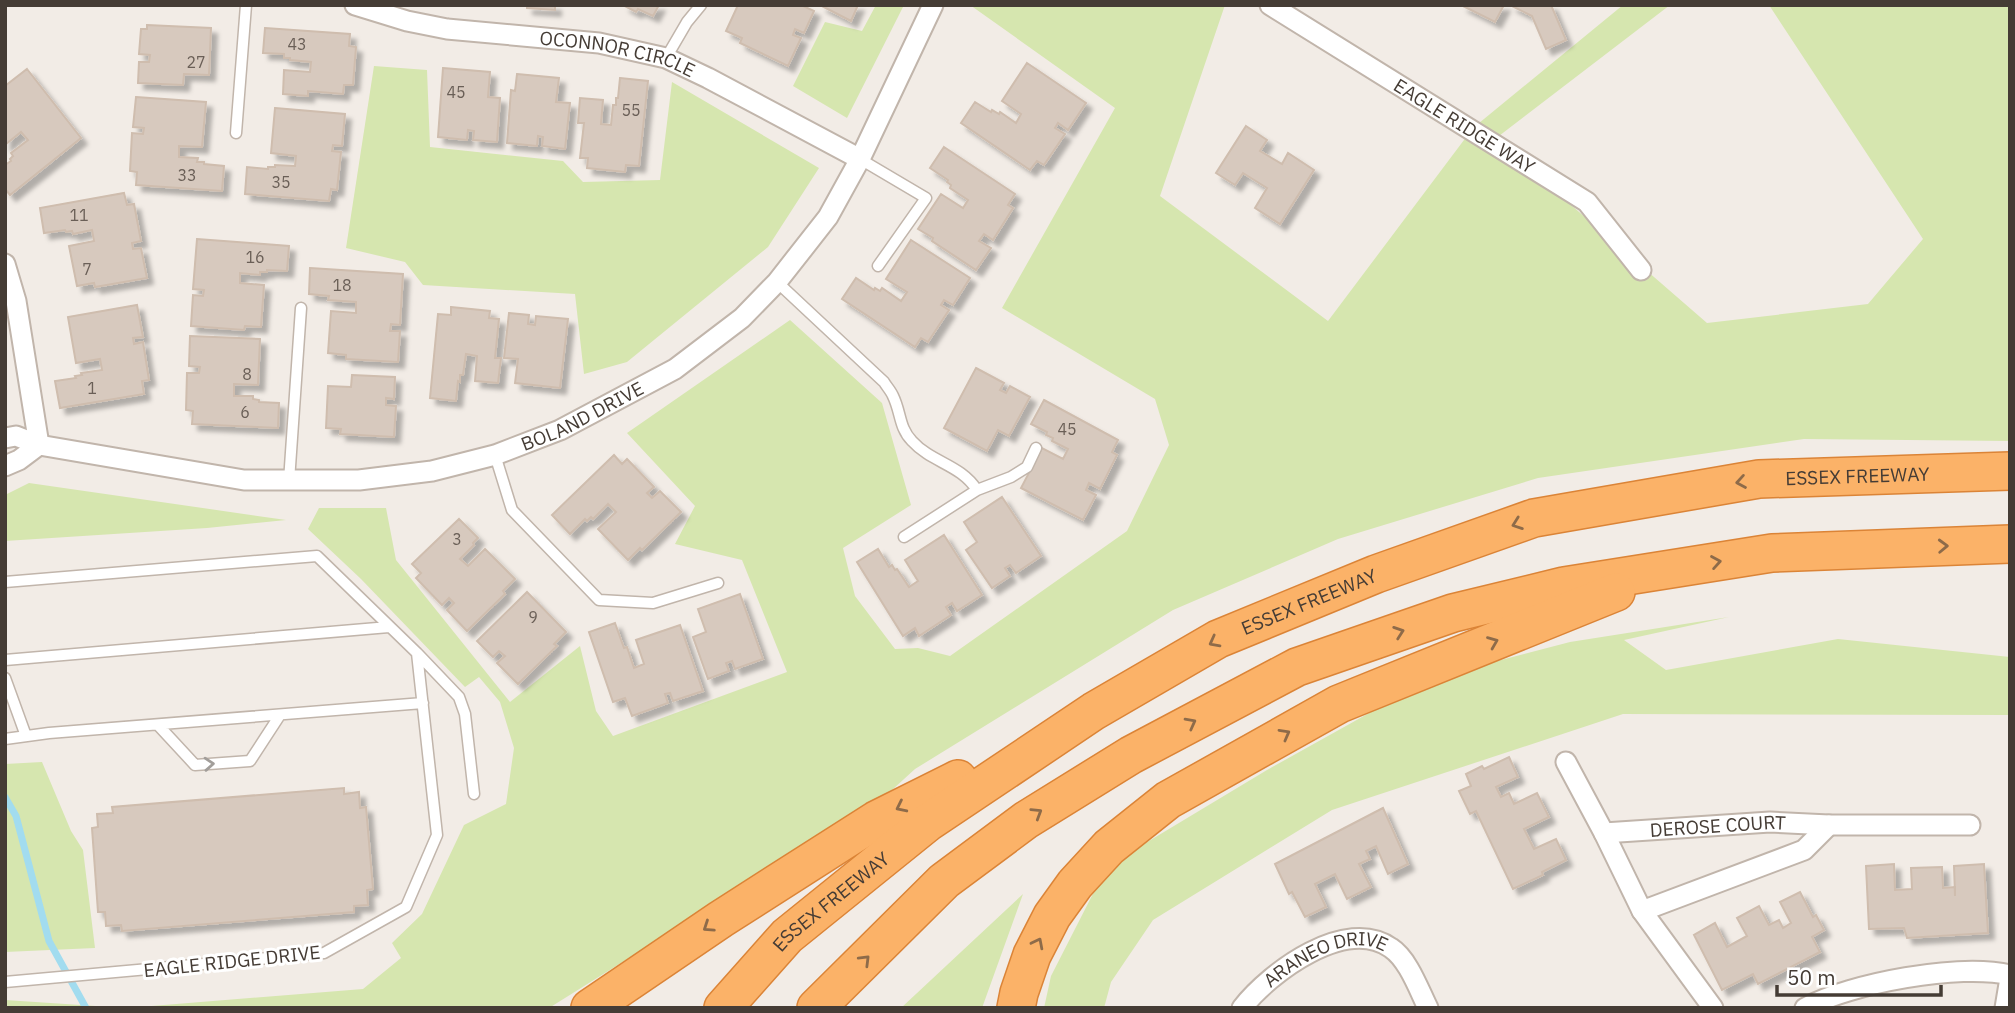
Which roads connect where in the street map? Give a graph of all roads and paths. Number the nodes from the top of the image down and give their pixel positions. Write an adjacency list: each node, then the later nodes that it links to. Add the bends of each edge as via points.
1 (246, 5): 7 (lane)
2 (355, 5): 6 (street, OCONNOR CIRCLE, via 447,29 599,43)
3 (701, 5): 6 (lane)
4 (933, 5): 8 (street, BOLAND DRIVE)
5 (1270, 5): 11 (street, EAGLE RIDGE WAY, via 1587,202)
6 (666, 58): 8 (street, OCONNOR CIRCLE)
7 (236, 133)
8 (860, 159): 10 (lane, via 926,198); 12 (street, BOLAND DRIVE, via 828,217)
9 (5, 264): 15 (street, via 16,301)
10 (878, 266)
11 (1641, 270)
12 (777, 282): 17 (street, BOLAND DRIVE, via 742,318 675,369 560,429); 21 (lane, via 884,382 911,441 970,478)
13 (301, 308): 20 (lane)
14 (5, 438): 15 (street, BOLAND DRIVE, via 16,436)
15 (39, 445): 18 (street); 20 (street, BOLAND DRIVE, via 244,480)
16 (1036, 447): 21 (lane, via 1027,467)
17 (495, 455): 20 (street, BOLAND DRIVE, via 432,471 359,480); 26 (lane, via 512,510 599,600 653,603)
18 (5, 466)
19 (2010, 471): 32 (highway, ESSEX FREEWAY, one-way to 32, via 1759,479 1534,518 1376,574 1218,639)
20 (289, 481)
21 (977, 490): 22 (lane)
22 (905, 537)
23 (2010, 544): 24 (highway, one-way to 23, via 1772,553)
24 (1672, 569): 47 (highway, one-way to 24, via 944,881 1026,820 1131,754 1297,667 1453,612 1564,586); 48 (highway, one-way to 24, via 1032,955 1052,916 1109,847 1168,800 1339,704)
25 (5, 582): 27 (lane, via 317,556)
26 (718, 583)
27 (389, 627): 28 (lane); 29 (lane)
28 (416, 653): 31 (lane, EAGLE RIDGE DRIVE); 38 (lane, via 458,697 465,714)
29 (5, 660)
30 (5, 678): 35 (lane)
31 (423, 703): 33 (lane); 44 (lane, EAGLE RIDGE DRIVE, via 437,835 406,907 324,953)
32 (1094, 711): 45 (highway, one-way to 45, via 876,820); 46 (highway, ESSEX FREEWAY, via 916,832 787,936)
33 (280, 715): 34 (lane); 34 (lane, one-way to 33, via 195,765 250,761)
34 (158, 725): 35 (lane)
35 (26, 736): 36 (lane)
36 (5, 739)
37 (1566, 762): 41 (street)
38 (474, 794)
39 (1829, 825): 40 (street, DEROSE COURT); 41 (street, DEROSE COURT, via 1770,822); 42 (street, DEROSE COURT, via 1804,850)
40 (1970, 825)
41 (1604, 833): 42 (street)
42 (1642, 911): 51 (street)
43 (2010, 976): 52 (street, via 1965,972 1905,978 1852,990); 53 (street)
44 (6, 982)
45 (590, 1008)
46 (723, 1008)
47 (816, 1008)
48 (1016, 1008)
49 (1242, 1008): 50 (street, ARANEO DRIVE, via 1252,994 1299,958 1338,941 1358,938 1393,949)
50 (1428, 1008)
51 (1713, 1008)
52 (1805, 1008)
53 (2005, 1008)

